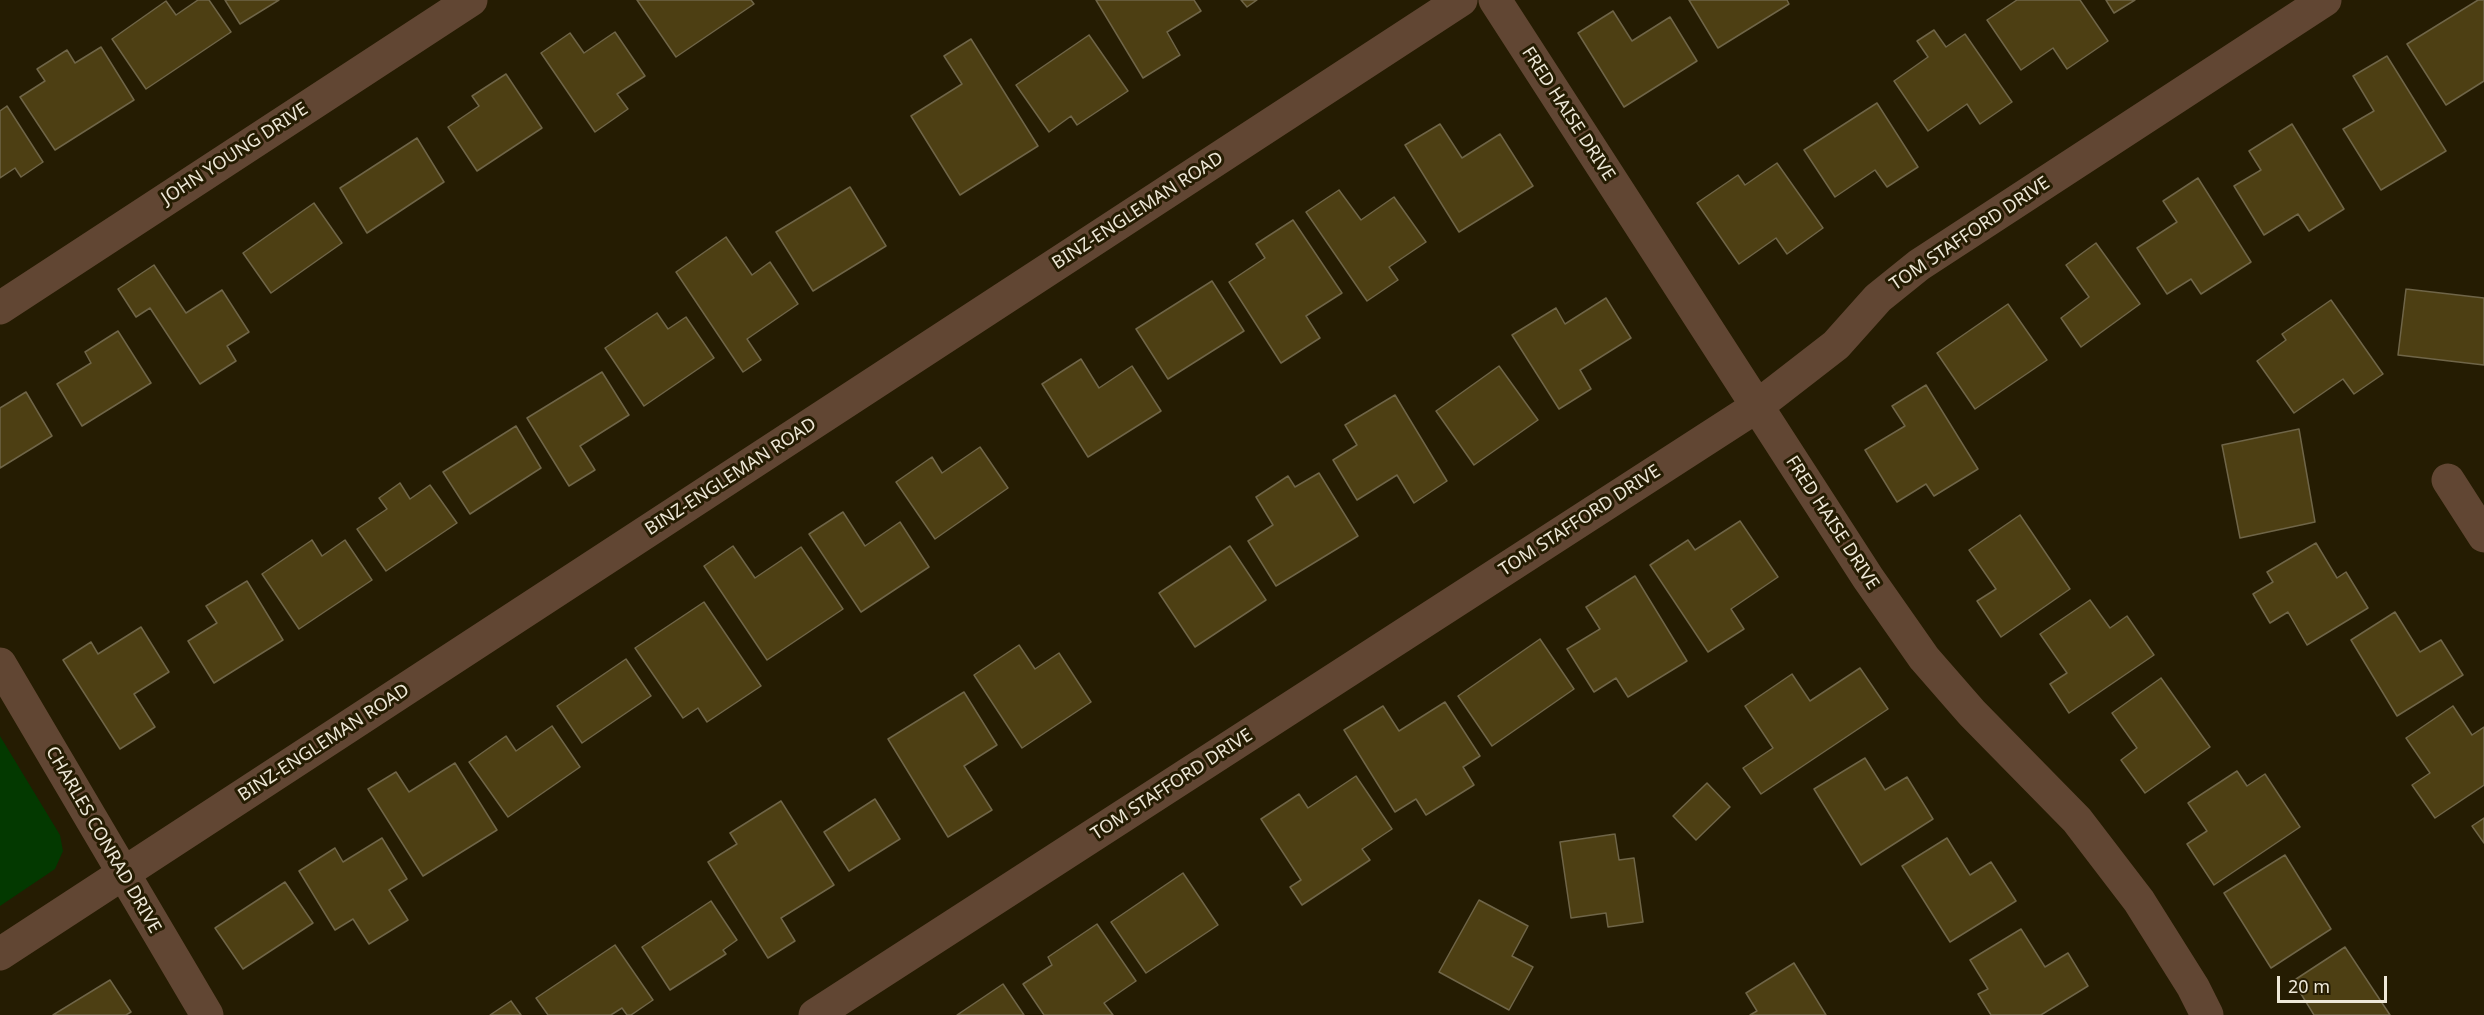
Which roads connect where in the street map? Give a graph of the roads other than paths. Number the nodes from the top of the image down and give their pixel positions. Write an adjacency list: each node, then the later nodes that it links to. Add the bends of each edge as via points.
1 (471, 0): 5 (street, JOHN YOUNG DRIVE)
2 (1461, 0): 10 (street, BINZ-ENGLEMAN ROAD)
3 (1495, 0): 6 (street, FRED HAISE DRIVE)
4 (2325, 0): 6 (street, TOM STAFFORD DRIVE, via 1919,265 1878,298 1836,345)
5 (0, 308)
6 (1756, 407): 13 (street, TOM STAFFORD DRIVE); 14 (street, FRED HAISE DRIVE, via 1924,658 2077,820 2139,901)
7 (2448, 480): 8 (street)
8 (2484, 536)
9 (0, 664): 10 (street, CHARLES CONRAD DRIVE)
10 (123, 875): 11 (street, BINZ-ENGLEMAN ROAD); 12 (street, CHARLES CONRAD DRIVE)
11 (0, 954)
12 (207, 1015)
13 (815, 1015)
14 (2207, 1015)

